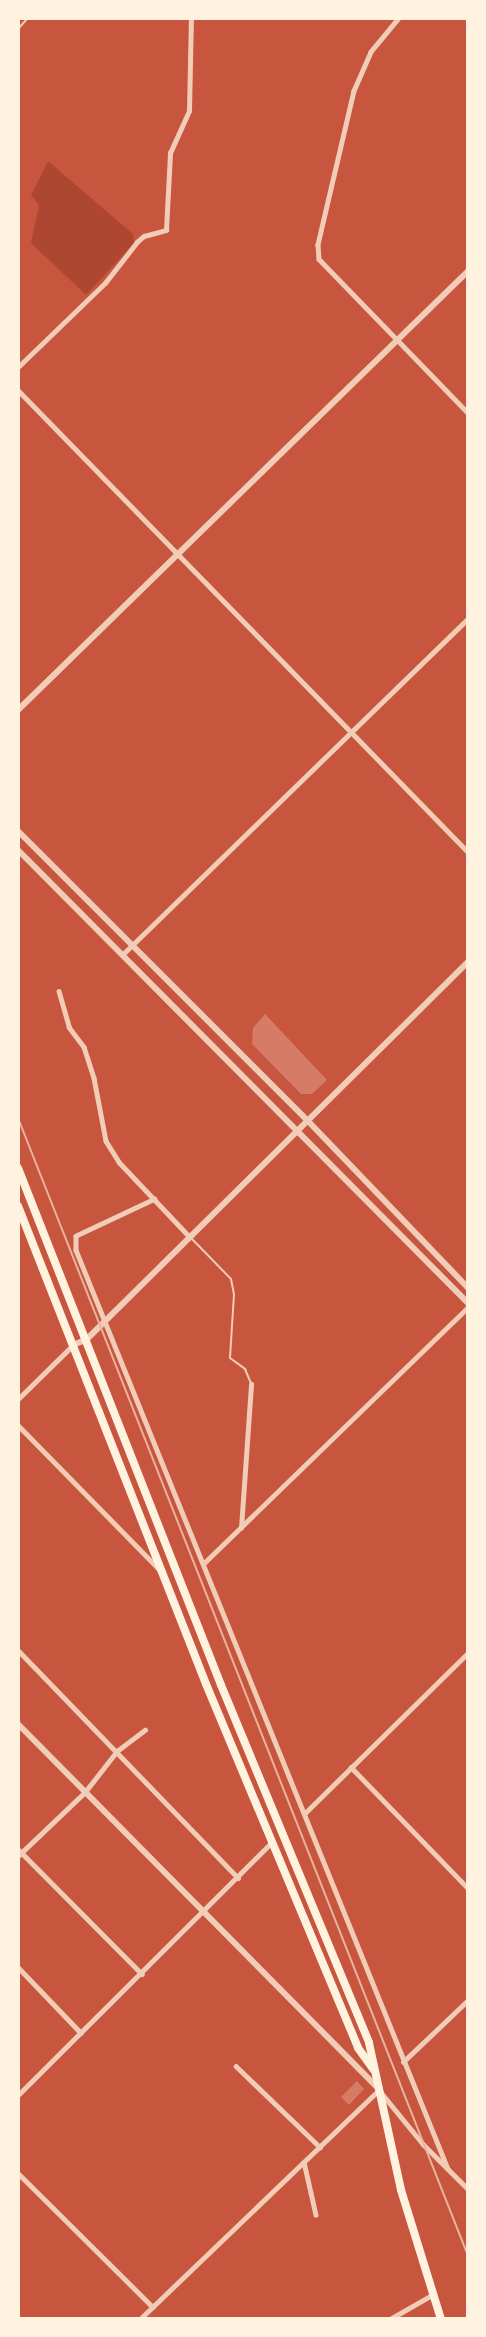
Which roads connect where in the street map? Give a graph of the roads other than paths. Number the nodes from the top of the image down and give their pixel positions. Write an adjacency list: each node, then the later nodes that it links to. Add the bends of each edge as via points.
1 (28, 18): 4 (lane)
2 (191, 18): 7 (street, via 189,111 170,153 166,231 144,236 137,242 105,283)
3 (399, 18): 6 (street, via 371,52 354,91 318,245 319,259)
4 (18, 29)
5 (468, 271): 6 (street)
6 (397, 340): 9 (street); 10 (street)
7 (18, 368)
8 (18, 390): 10 (street)
9 (468, 413)
10 (177, 555): 12 (street); 13 (street)
11 (468, 618): 13 (street)
12 (18, 710)
13 (352, 731): 16 (street); 17 (street)
14 (18, 831): 17 (street)
15 (18, 850): 18 (street)
16 (468, 852)
17 (131, 946): 18 (street); 21 (street)
18 (122, 956): 22 (street)
19 (468, 962): 21 (street)
20 (59, 991): 24 (street, via 69,1027 84,1047 94,1078 105,1142 118,1162)
21 (308, 1121): 22 (street); 27 (street)
22 (299, 1130): 26 (street); 28 (street)
23 (18, 1168): 30 (main road)
24 (155, 1199): 26 (street); 29 (street, via 76,1236 76,1250)
25 (18, 1206): 31 (main road)
26 (188, 1234): 29 (street); 32 (lane, via 231,1279 234,1302 230,1358 245,1369)
27 (468, 1288)
28 (468, 1305): 35 (street)
29 (104, 1318): 30 (street); 36 (street)
30 (87, 1339): 31 (street); 57 (main road, via 221,1685 369,2043)
31 (73, 1345): 33 (street); 37 (main road)
32 (251, 1384): 35 (street)
33 (18, 1399)
34 (18, 1425): 37 (street)
35 (242, 1528): 36 (street)
36 (204, 1563): 45 (street)
37 (163, 1573): 46 (main road)
38 (18, 1650): 42 (street)
39 (468, 1653): 43 (street)
40 (18, 1724): 44 (street)
41 (145, 1730): 42 (street)
42 (117, 1751): 44 (street); 48 (street)
43 (351, 1767): 45 (street); 49 (street)
44 (85, 1792): 47 (street); 50 (street)
45 (305, 1813): 55 (street)
46 (272, 1842): 48 (street); 57 (main road, via 358,2048)
47 (19, 1852): 52 (street)
48 (238, 1878): 50 (street)
49 (468, 1888)
50 (203, 1912): 52 (street); 58 (street)
51 (18, 1967): 54 (street)
52 (142, 1974): 54 (street)
53 (468, 2000): 55 (street)
54 (81, 2033): 59 (street)
55 (403, 2062): 62 (street)
56 (236, 2066): 60 (street)
57 (376, 2072): 58 (main road)
58 (380, 2090): 60 (street); 62 (street); 66 (main road, via 401,2190)
59 (19, 2091)
60 (320, 2147): 61 (street)
61 (304, 2162): 65 (street); 67 (street)
62 (448, 2169): 64 (street)
63 (18, 2173): 67 (street)
64 (468, 2189)
65 (316, 2215)
66 (432, 2295): 69 (street); 70 (main road)
67 (153, 2307): 68 (street)
68 (140, 2319)
69 (390, 2319)
70 (441, 2319)

